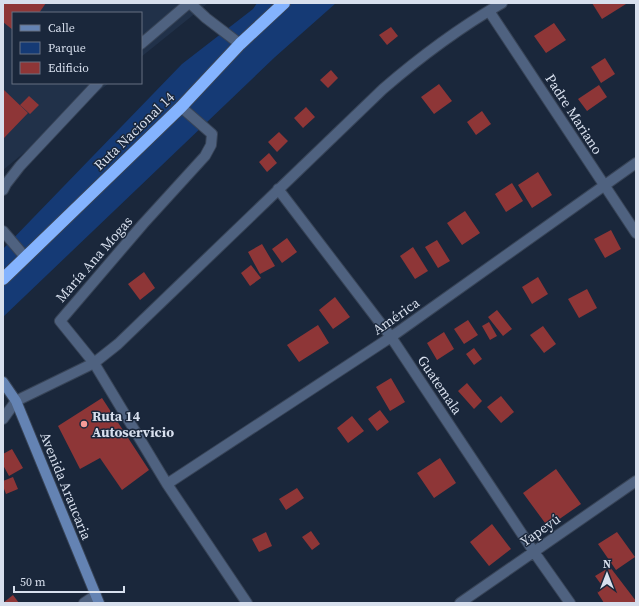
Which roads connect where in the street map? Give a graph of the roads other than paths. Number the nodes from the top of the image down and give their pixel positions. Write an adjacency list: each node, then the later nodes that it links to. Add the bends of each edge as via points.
1 (190, 3): 5 (street); 6 (street)
2 (284, 3): 6 (highway, Ruta Nacional 14)
3 (502, 3): 4 (street)
4 (488, 10): 10 (street, Padre Mariano); 11 (street, via 419,58)
5 (142, 43)
6 (240, 44): 8 (highway, Ruta Nacional 14)
7 (97, 84): 12 (street, via 20,166)
8 (181, 107): 15 (highway, Ruta Nacional 14); 18 (street, María Ana Mogas, via 212,134 211,145 205,156 60,321)
9 (636, 163): 10 (street, América)
10 (604, 185): 14 (street, Padre Mariano); 17 (street, América)
11 (278, 189): 17 (street, Guatemala); 18 (street, via 118,344)
12 (3, 190)
13 (3, 231): 15 (street)
14 (636, 233)
15 (25, 257): 16 (highway, Ruta Nacional 14)
16 (3, 279)
17 (392, 337): 23 (street, América); 24 (street, Guatemala)
18 (94, 363): 20 (street); 23 (street, María Ana Mogas)
19 (3, 382): 20 (main road, Avenida Araucaria)
20 (16, 400): 21 (street); 25 (main road, Avenida Araucaria)
21 (3, 419)
22 (636, 481): 24 (street, Yapeyú)
23 (166, 484): 27 (street, María Ana Mogas)
24 (534, 552): 28 (street, Yapeyú); 29 (street, Guatemala)
25 (98, 599): 26 (street)
26 (84, 603)
27 (247, 603)
28 (460, 603)
29 (570, 603)

